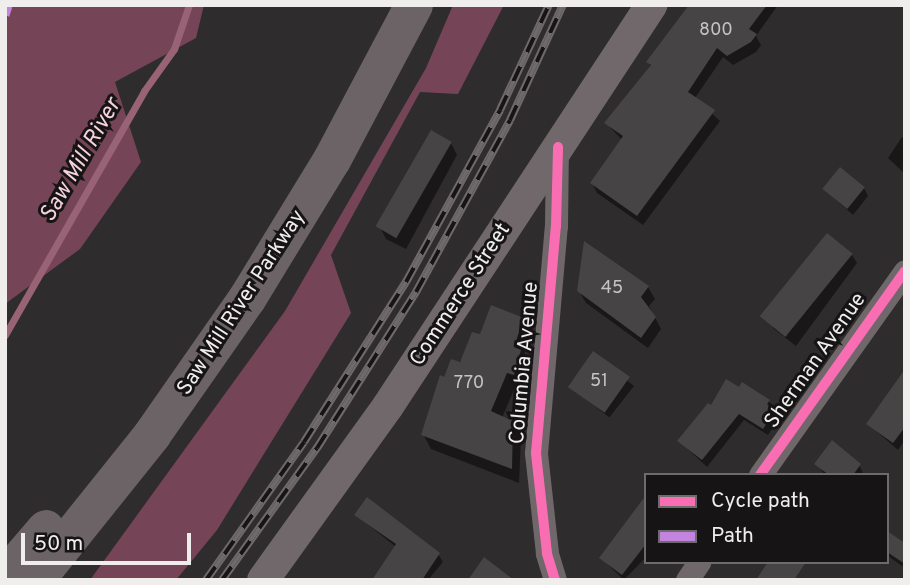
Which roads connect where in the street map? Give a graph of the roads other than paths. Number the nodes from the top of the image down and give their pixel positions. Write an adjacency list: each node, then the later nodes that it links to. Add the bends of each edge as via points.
1 (385, 5): 8 (highway, Saw Mill River Parkway, via 286,189 206,316 109,450)
2 (414, 5): 9 (highway, Saw Mill River Parkway, via 332,160 247,299 160,424)
3 (651, 5): 4 (main road, Commerce Street)
4 (558, 147): 10 (main road, Commerce Street, via 388,406); 11 (street, Columbia Avenue, via 537,453 547,553)
5 (905, 271): 6 (street, Sherman Avenue)
6 (761, 473)
7 (698, 564): 12 (street)
8 (5, 577)
9 (36, 580)
10 (263, 580)
11 (555, 580)
12 (687, 580)

